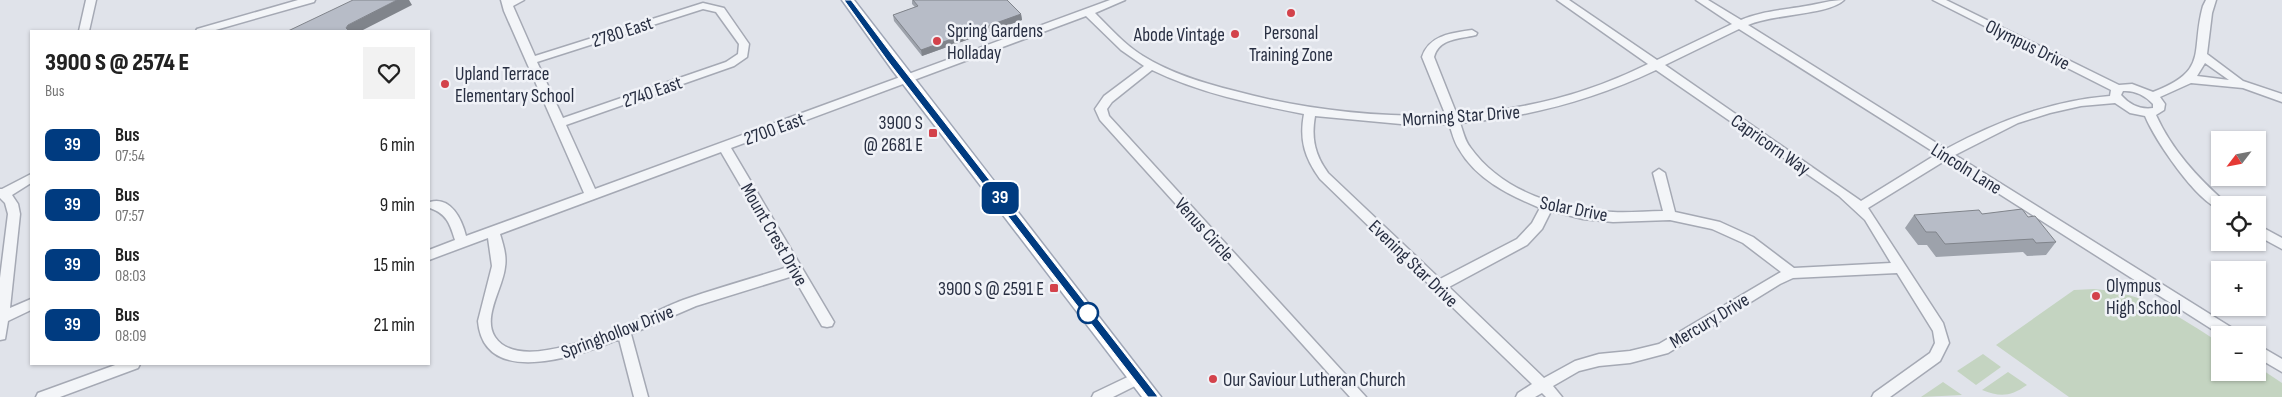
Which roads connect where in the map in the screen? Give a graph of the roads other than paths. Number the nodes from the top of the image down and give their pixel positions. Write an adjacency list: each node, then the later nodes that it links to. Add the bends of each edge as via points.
1 (92, 0): 15 (street)
2 (310, 0): 16 (street)
3 (519, 0): 11 (street)
4 (848, 0): 22 (main road)
5 (1120, 0): 12 (street, 2700 East)
6 (1562, 0): 21 (street, Capricorn Way)
7 (1701, 0): 14 (street, Lincoln Lane)
8 (1839, 0): 14 (street, Morning Star Drive, via 1811,10 1769,13)
9 (1938, 0): 25 (street, Olympus Drive)
10 (2211, 0): 18 (street, via 2206,14)
11 (506, 2): 19 (street)
12 (1093, 6): 20 (street, Morning Star Drive, via 1122,46); 22 (street, 2700 East)
13 (712, 7): 19 (street, 2780 East, via 694,8); 31 (street, 2740 East, via 722,12 744,44 743,55 730,64)
14 (1740, 25): 21 (street, Morning Star Drive); 33 (street, Lincoln Lane)
15 (84, 30)
16 (205, 30)
17 (1472, 33): 30 (street, Solar Drive, via 1440,41 1429,52 1428,59)
18 (2203, 56): 23 (street); 24 (street)
19 (532, 60): 31 (street)
20 (1152, 65): 28 (street, Morning Star Drive, via 1213,89); 67 (street, Venus Circle, via 1108,99 1101,109 1104,117)
21 (1657, 65): 30 (street, Morning Star Drive, via 1610,87 1559,103 1509,113); 41 (street, Capricorn Way)
22 (908, 78): 32 (street, 2700 East); 61 (main road)
23 (2190, 79): 24 (street); 26 (street)
24 (2244, 85): 27 (street)
25 (2118, 94): 26 (street, via 2134,88); 29 (street, Olympus Drive, via 2135,110); 33 (street, via 2026,116 1979,135)
26 (2153, 96): 29 (street, via 2160,107)
27 (2282, 98)
28 (1310, 112): 30 (street, Morning Star Drive, via 1393,120); 51 (street, Evening Star Drive, via 1306,131 1308,148 1324,176)
29 (2149, 113): 38 (street, via 2160,136 2185,169)
30 (1451, 119): 40 (street, Solar Drive, via 1464,148 1484,171 1510,190)
31 (560, 123): 37 (street)
32 (724, 146): 37 (street, 2700 East); 49 (street, Mount Crest Drive)
33 (1946, 154): 41 (street); 55 (street, Lincoln Lane)
34 (1659, 173): 42 (street)
35 (30, 179): 36 (street)
36 (2, 193): 53 (street, via 12,205 14,214)
37 (592, 196): 43 (street, 2700 East)
38 (2212, 196)
39 (434, 205): 45 (street, via 446,208 453,216)
40 (1547, 206): 42 (street, Solar Drive, via 1598,216); 51 (street, via 1537,226 1522,242)
41 (1860, 207): 48 (street, Capricorn Way)
42 (1670, 216): 50 (street, Solar Drive, via 1710,224 1739,235)
43 (493, 232): 45 (street, 2700 East); 56 (street, Springhollow Drive, via 499,265 486,311 485,328 488,338 501,350 519,356 555,356)
44 (2266, 235): 46 (street)
45 (462, 243): 47 (street, 2700 East)
46 (2282, 244)
47 (430, 256)
48 (1900, 268): 50 (street, Mercury Drive); 70 (street, Capricorn Way, via 1938,327 1943,343 1935,357)
49 (796, 270): 54 (street, Mount Crest Drive); 56 (street, Springhollow Drive, via 683,306)
50 (1791, 273): 62 (street, Mercury Drive, via 1663,349 1585,364)
51 (1439, 286): 62 (street, Evening Star Drive)
52 (30, 304): 53 (street)
53 (3, 318): 57 (street)
54 (827, 322)
55 (2218, 326)
56 (623, 330): 64 (street)
57 (0, 335)
58 (2266, 356): 60 (street)
59 (130, 365): 63 (street)
60 (2282, 366)
61 (1138, 378): 65 (street); 66 (main road)
62 (1543, 385): 68 (street, Mercury Drive); 69 (street, Evening Star Drive)
63 (43, 397)
64 (641, 397)
65 (1099, 397)
66 (1152, 397)
67 (1358, 397)
68 (1523, 397)
69 (1555, 397)
70 (1879, 397)

